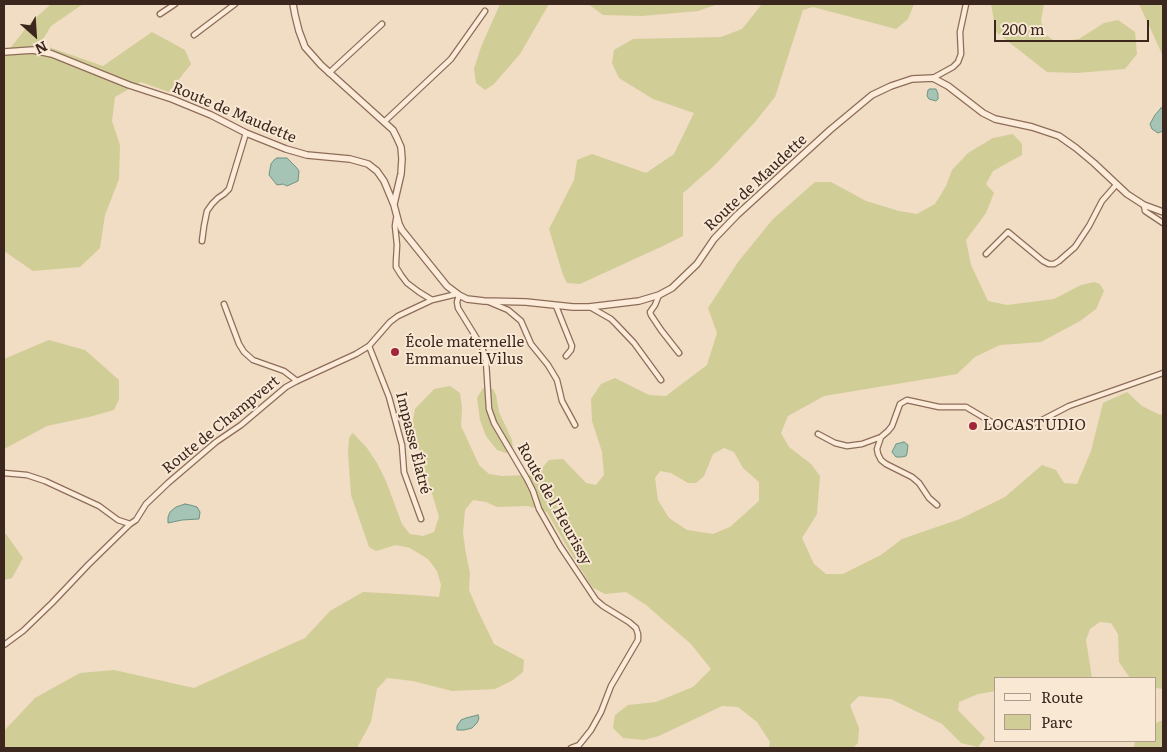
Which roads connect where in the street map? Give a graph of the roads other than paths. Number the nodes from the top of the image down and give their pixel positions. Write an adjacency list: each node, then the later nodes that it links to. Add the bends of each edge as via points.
1 (175, 4): 6 (street)
2 (235, 4): 8 (street)
3 (293, 4): 10 (street, via 298,32 306,47)
4 (966, 4): 11 (street, via 958,62)
5 (485, 11): 12 (street, via 451,59)
6 (160, 14)
7 (382, 24): 10 (street)
8 (194, 35)
9 (4, 52): 13 (street, Route de Maudette, via 33,50 52,54 172,99)
10 (329, 73): 12 (street)
11 (933, 78): 14 (street, via 994,119 1059,136); 23 (street, Route de Maudette, via 912,79 872,95 737,215 714,239 697,264)
12 (384, 122): 15 (street, via 393,130 401,147 401,174)
13 (246, 133): 15 (street, Route de Maudette, via 307,155 368,164 381,177); 20 (street, via 229,189 208,211)
14 (1116, 185): 16 (street); 21 (street, via 1102,201 1074,247 1054,264 1043,261 1008,232)
15 (394, 205): 18 (street, Route de Maudette)
16 (1144, 205): 17 (street); 19 (street, via 1145,211)
17 (1163, 212)
18 (396, 217): 22 (street, Route de Maudette, via 414,246); 24 (street, via 396,267 407,283)
19 (1163, 223)
20 (202, 241)
21 (986, 254)
22 (458, 295): 24 (street, Route de Champvert); 25 (street, Route de Maudette); 43 (street, Route de l'Heurissy, via 458,308 482,347 486,361 489,409 494,423 527,479 539,509 596,600 629,622 638,634 636,645 611,686 591,730 579,745)
23 (659, 296): 28 (street, Route de Maudette); 30 (street, via 651,315)
24 (432, 300): 29 (street, Route de Champvert, via 398,316)
25 (488, 301): 27 (street, Route de Maudette); 35 (street, via 508,310 521,321 531,344 556,380)
26 (224, 304): 34 (street, via 244,352 253,360 284,371)
27 (556, 306): 28 (street, Route de Maudette); 31 (street, via 572,346)
28 (589, 307): 33 (street, via 611,319 634,342)
29 (369, 346): 34 (street, Route de Champvert); 40 (street, Impasse Élatré, via 390,397 402,445 404,472)
30 (679, 353)
31 (566, 356)
32 (1163, 373): 37 (street, via 1030,424 993,423 966,407 939,407 907,400 900,404 892,426)
33 (661, 380)
34 (297, 381): 41 (street, Route de Champvert, via 186,467 155,494)
35 (574, 424)
36 (818, 434): 37 (street, via 846,446)
37 (880, 437): 39 (street, via 877,449 881,460 919,483)
38 (4, 473): 41 (street, via 44,481)
39 (937, 504)
40 (420, 519)
41 (130, 524): 42 (street, Route de Champvert, via 52,604)
42 (4, 645)
43 (571, 748)

